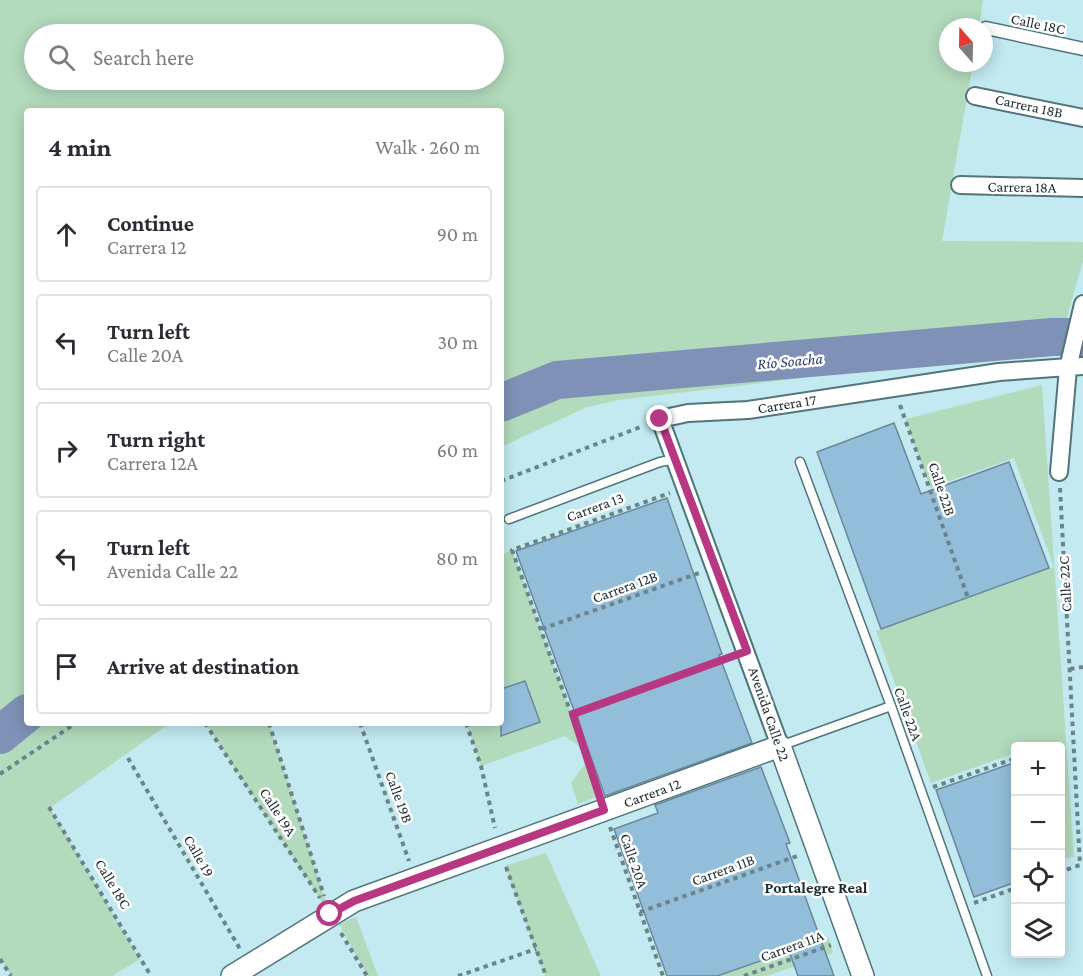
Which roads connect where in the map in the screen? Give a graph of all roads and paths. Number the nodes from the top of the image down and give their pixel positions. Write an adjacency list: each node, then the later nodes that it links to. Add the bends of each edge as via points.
1 (993, 30): 2 (street, Calle 18C)
2 (1083, 49)
3 (975, 96): 4 (street, Carrera 18B)
4 (1083, 118)
5 (960, 185): 6 (street, Carrera 18A)
6 (1083, 188)
7 (1081, 312): 8 (street, via 1072,351)
8 (1076, 367): 9 (street, Carrera 17, via 999,372); 13 (street)
9 (894, 387): 10 (street, Carrera 17, via 748,410 688,413); 19 (path, Calle 22B)
10 (660, 419): 11 (street, Avenida Calle 22); 14 (path)
11 (676, 459): 15 (street, Avenida Calle 22); 16 (lane)
12 (800, 462): 24 (lane, Calle 22A)
13 (1059, 472): 23 (path, Calle 22C)
14 (504, 480)
15 (687, 486): 17 (path, Carrera 13); 18 (street, Avenida Calle 22)
16 (509, 519)
17 (512, 550): 20 (path, Calle 20A)
18 (716, 567): 20 (path, Carrera 12B); 21 (street, Avenida Calle 22)
19 (968, 598)
20 (542, 629): 25 (path, Calle 20A)
21 (747, 651): 25 (path); 30 (street, Avenida Calle 22)
22 (1083, 667): 23 (path)
23 (1070, 669): 38 (path, Calle 22C, via 1080,865)
24 (891, 706): 30 (lane); 34 (lane, Calle 22A)
25 (573, 714): 36 (path, Calle 20A)
26 (72, 726): 33 (path)
27 (207, 726): 43 (path, Calle 19A)
28 (270, 726): 43 (path, Calle 19A)
29 (361, 726): 39 (path, Calle 19B)
30 (780, 746): 36 (street, Carrera 12); 37 (street, Avenida Calle 22)
31 (128, 758): 47 (path, Calle 19)
32 (1011, 760): 34 (path)
33 (0, 774)
34 (921, 792): 41 (lane, Calle 22A)
35 (49, 807): 49 (path, Calle 18C)
36 (604, 810): 39 (street, Carrera 12); 42 (path, Calle 20A)
37 (815, 850): 42 (path, Carrera 11B); 44 (street, Avenida Calle 22)
38 (1065, 870)
39 (416, 879): 43 (street, Carrera 12)
40 (1011, 890): 41 (path)
41 (962, 907): 55 (lane, Calle 22A)
42 (640, 912): 52 (path, Calle 20A)
43 (330, 914): 47 (street, Carrera 12); 50 (path, Calle 19A)
44 (849, 938): 53 (path, Carrera 11A); 54 (street, Avenida Calle 22)
45 (536, 949): 51 (path)
46 (0, 959): 48 (path)
47 (241, 971)
48 (11, 976)
49 (151, 976)
50 (367, 976)
51 (458, 976)
52 (663, 976)
53 (744, 976)
54 (863, 976)
55 (987, 976)

